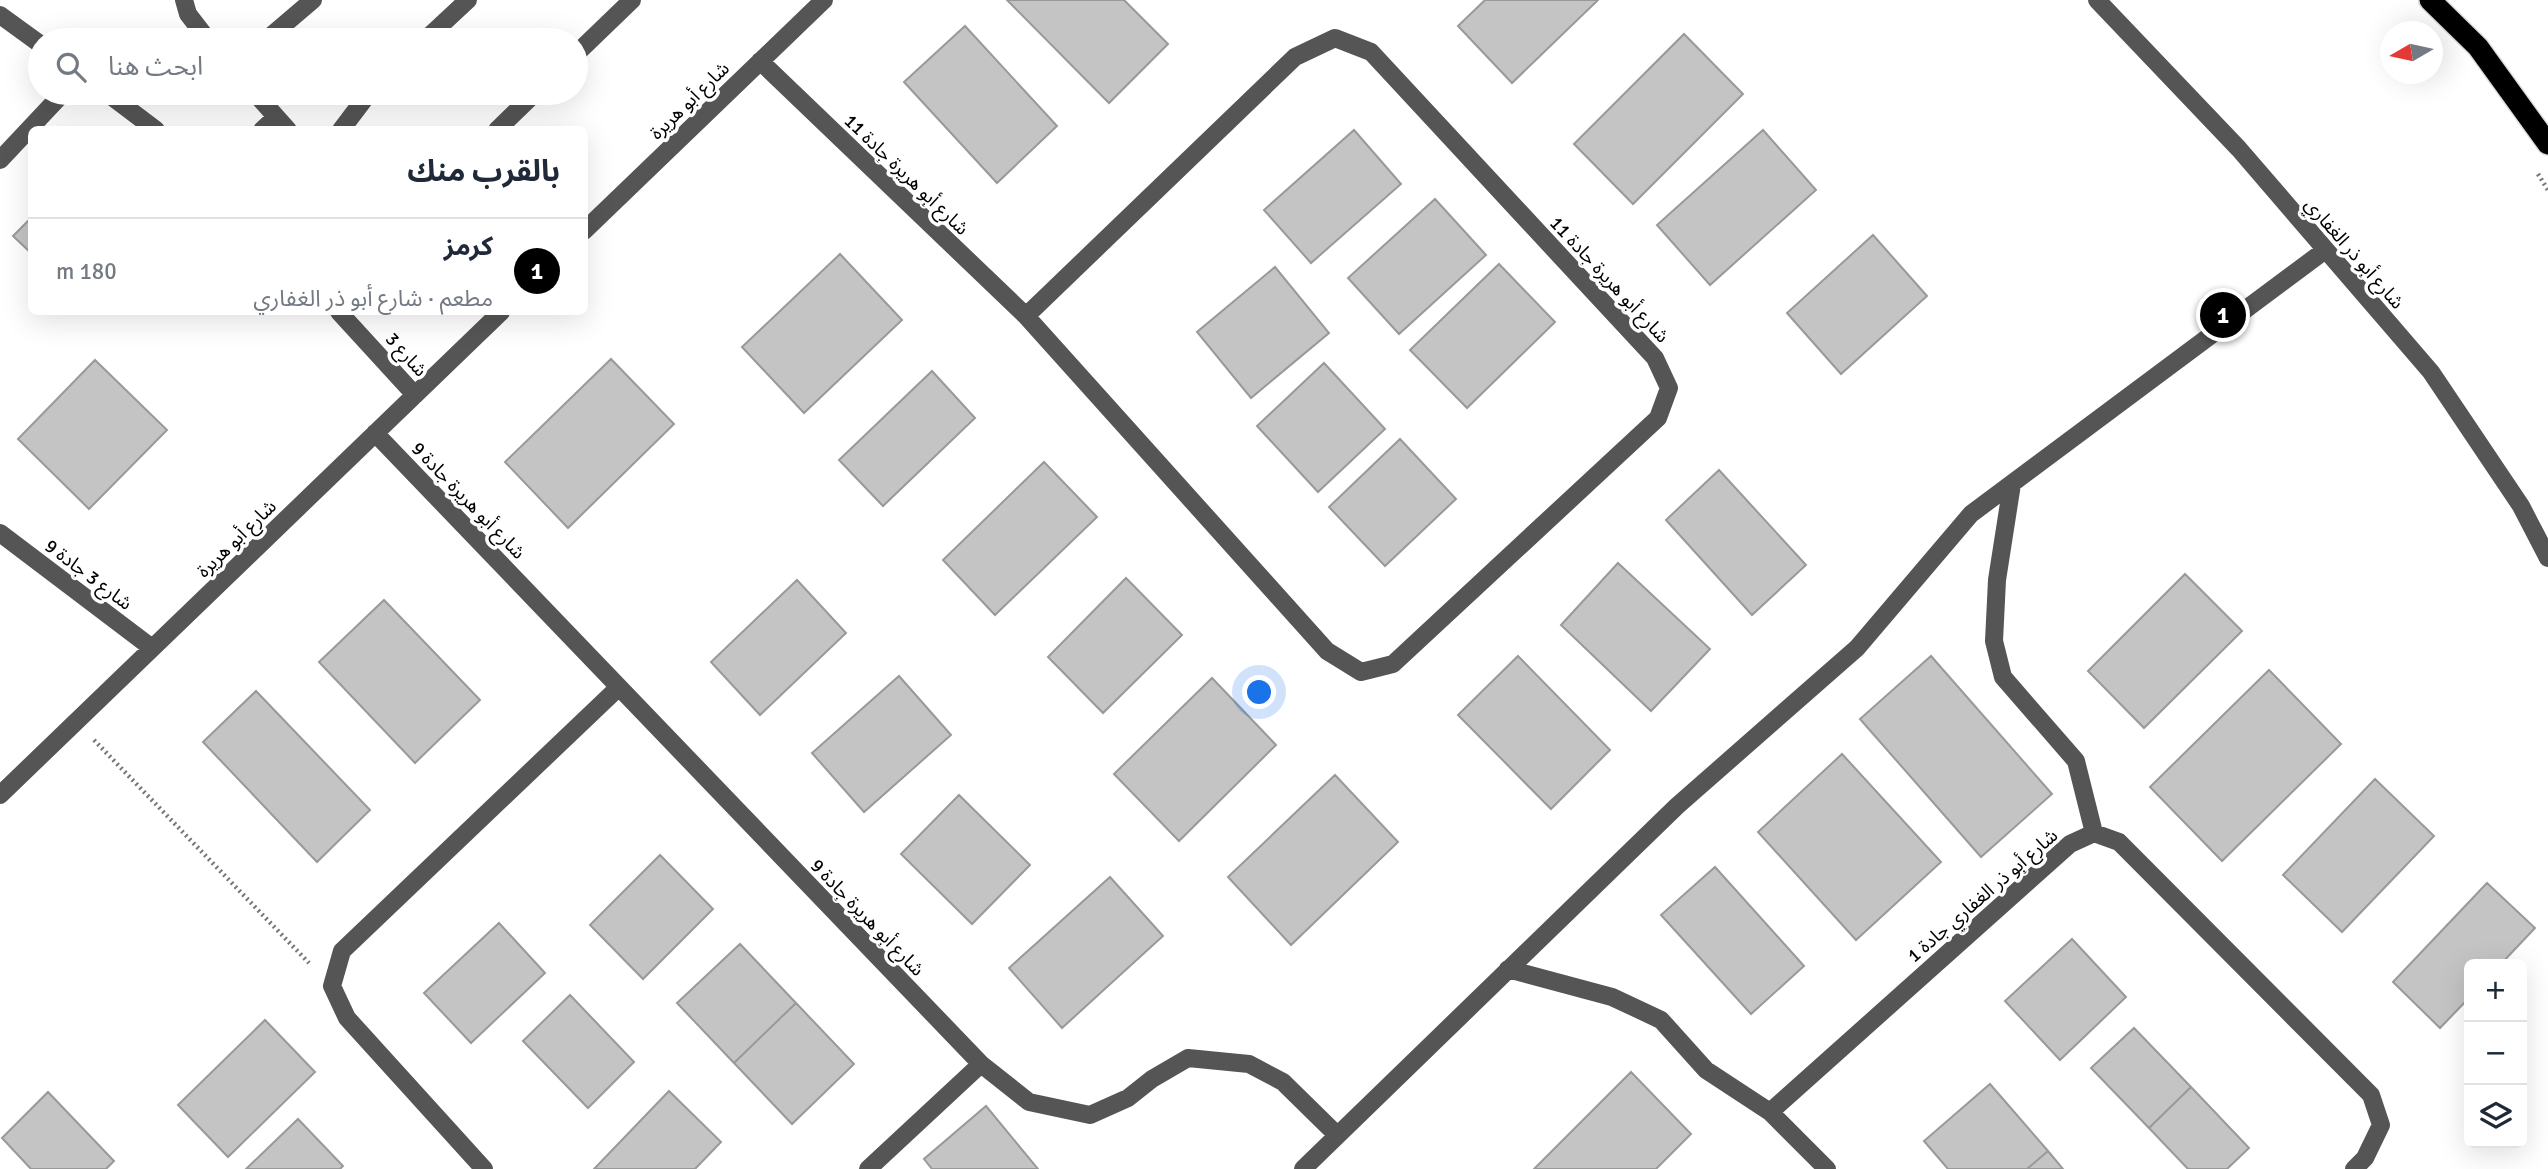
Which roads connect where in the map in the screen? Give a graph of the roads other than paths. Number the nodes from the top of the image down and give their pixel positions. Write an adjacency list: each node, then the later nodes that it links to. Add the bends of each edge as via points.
1 (184, 0): 9 (street)
2 (313, 0): 10 (street)
3 (468, 0): 11 (street)
4 (632, 0): 13 (street)
5 (824, 0): 14 (street, شارع أبو هريرة)
6 (2097, 0): 29 (street, شارع أبو ذر الغفاري, via 2239,149)
7 (2430, 0): 26 (highway, via 2478,47)
8 (0, 15): 12 (street)
9 (199, 28)
10 (282, 28)
11 (438, 28)
12 (28, 35)
13 (588, 42)
14 (760, 61): 28 (street, شارع أبو هريرة); 32 (street, شارع أبو هريرة جادة 11)
15 (52, 105): 21 (street)
16 (123, 105): 22 (street)
17 (266, 105): 20 (street)
18 (358, 105): 23 (street)
19 (523, 105): 24 (street)
20 (282, 123)
21 (32, 126)
22 (151, 126)
23 (343, 126)
24 (501, 126)
25 (28, 130): 27 (street)
26 (2548, 144)
27 (0, 160)
28 (588, 227)
29 (2325, 251): 35 (street); 37 (street, شارع أبو ذر الغفاري, via 2431,372 2521,506)
30 (342, 315): 33 (street, شارع 3)
31 (498, 315): 33 (street, شارع أبو هريرة)
32 (1026, 316): 32 (street, شارع أبو هريرة جادة 11, via 1327,652 1361,672 1393,664 1658,418 1668,388 1655,358 1371,52 1335,38 1295,57)
33 (415, 395): 34 (street, شارع أبو هريرة)
34 (375, 433): 38 (street, شارع أبو هريرة); 39 (street, شارع أبو هريرة جادة 9)
35 (2012, 484): 41 (street, via 1997,580 1994,641 2003,677 2076,761); 42 (street, via 1971,514 1857,648 1677,806)
36 (0, 533): 38 (street, شارع 3 جادة 9)
37 (2548, 558)
38 (152, 648): 40 (street, شارع أبو هريرة)
39 (618, 688): 43 (street, شارع أبو هريرة جادة 9); 46 (street, via 342,951 332,986 347,1018)
40 (0, 795)
41 (2094, 832): 44 (street, شارع أبو ذر الغفاري جادة 1, via 2070,844); 50 (street, via 2119,842 2371,1095 2381,1125 2365,1158)
42 (1508, 969): 44 (street, via 1612,997 1661,1020 1706,1070); 45 (street)
43 (981, 1064): 45 (street, شارع أبو هريرة جادة 9, via 1029,1102 1090,1115 1128,1098 1188,1058 1249,1064 1283,1082); 47 (street)
44 (1770, 1112): 49 (street)
45 (1337, 1135): 48 (street)
46 (484, 1169)
47 (869, 1169)
48 (1303, 1169)
49 (1827, 1169)
50 (2354, 1169)

